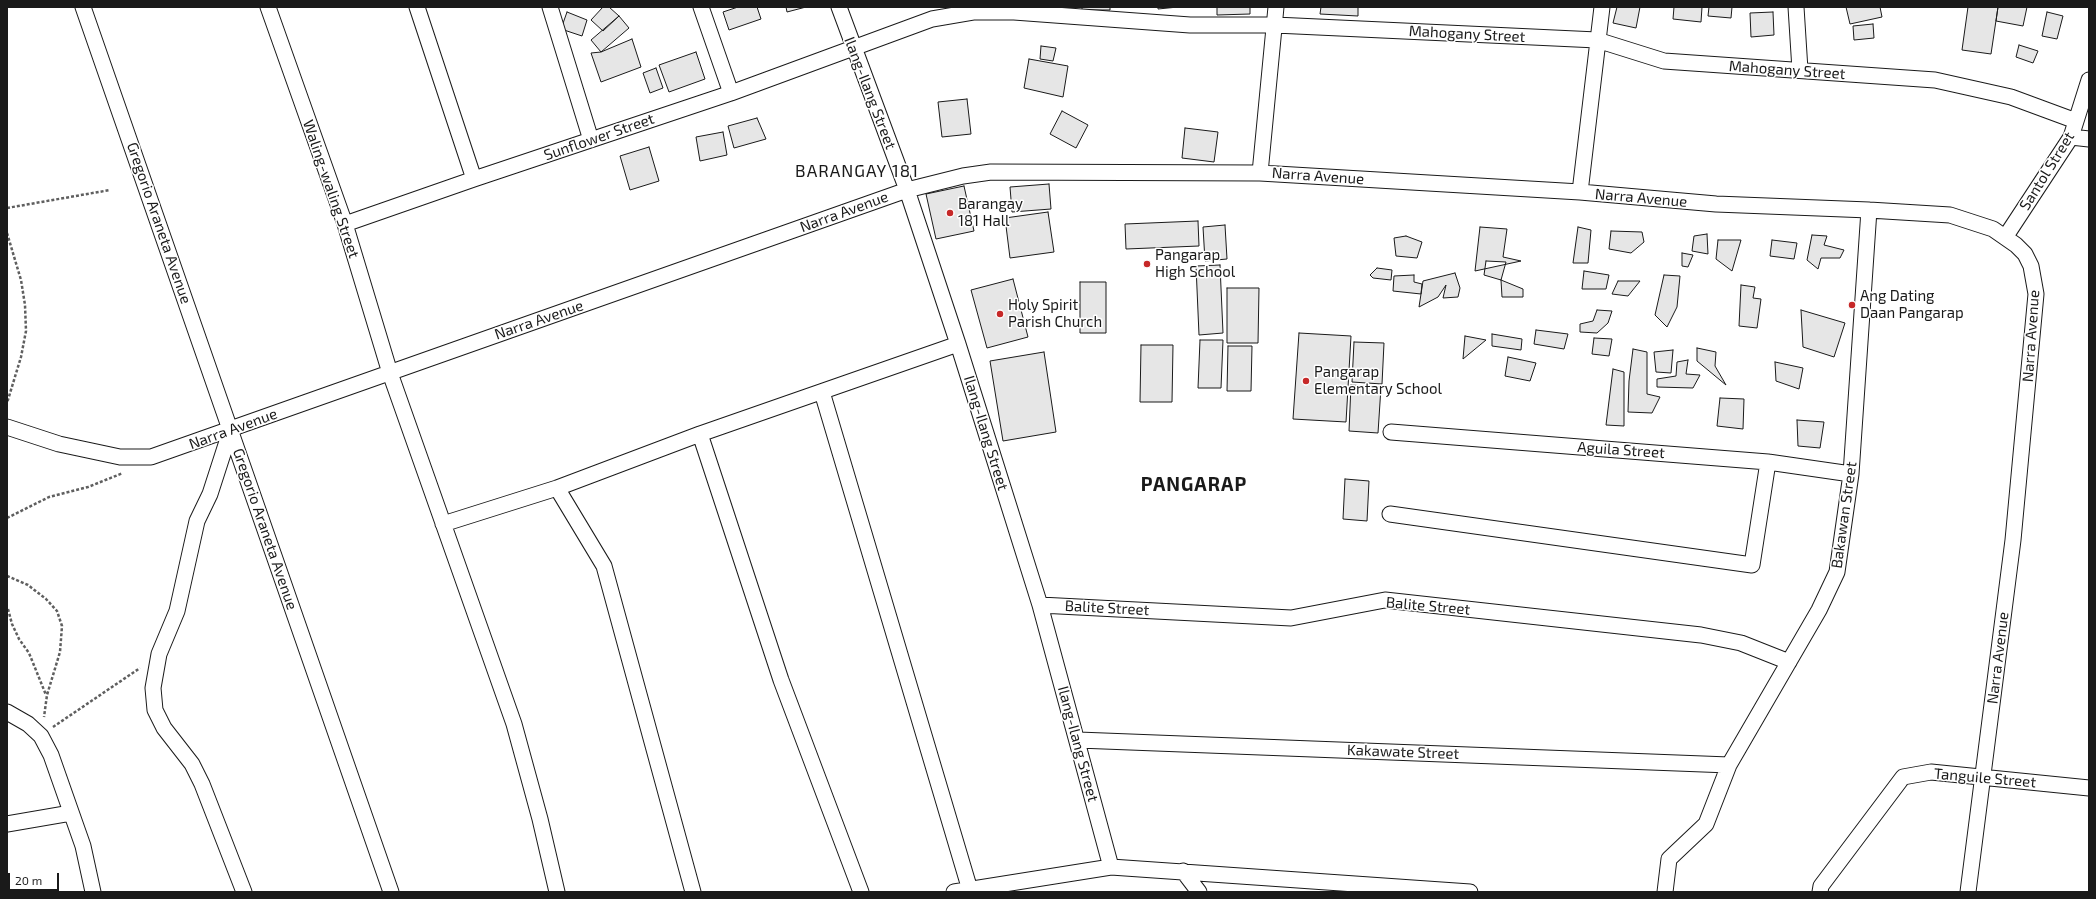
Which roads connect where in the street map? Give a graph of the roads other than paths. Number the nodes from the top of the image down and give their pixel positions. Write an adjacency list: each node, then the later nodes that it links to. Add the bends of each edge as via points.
1 (83, 7): 33 (street, Gregorio Araneta Avenue)
2 (268, 7): 27 (street, Waling-waling Street)
3 (417, 7): 23 (street)
4 (550, 7): 20 (street)
5 (701, 7): 17 (street)
6 (839, 7): 14 (street, Ilang-Ilang Street)
7 (1276, 7): 12 (street)
8 (1602, 7): 13 (street)
9 (1796, 7): 15 (street)
10 (973, 9): 11 (street, Mahogany Street); 14 (street, Mahogany Street, via 932,19)
11 (1130, 14): 12 (street, Mahogany Street, via 1190,25)
12 (1275, 25): 13 (street, Mahogany Street); 22 (street)
13 (1597, 40): 15 (street, Mahogany Street, via 1664,62); 25 (street)
14 (853, 47): 17 (street, Sunflower Street); 24 (street, Ilang-Ilang Street)
15 (1800, 70): 18 (street, Mahogany Street, via 1935,80 2011,97)
16 (2089, 80): 18 (street, Santol Street)
17 (731, 92): 20 (street, Sunflower Street)
18 (2076, 121): 19 (street, Santol Street)
19 (2071, 137): 21 (street); 28 (street, Santol Street)
20 (591, 140): 23 (street, Sunflower Street)
21 (2089, 140)
22 (1260, 173): 24 (street, Narra Avenue, via 991,172); 25 (street, Narra Avenue)
23 (474, 179): 27 (street, Sunflower Street)
24 (907, 190): 29 (street, Ilang-Ilang Street); 30 (street, Narra Avenue)
25 (1580, 192): 26 (street, Narra Avenue, via 1716,204)
26 (1869, 210): 28 (street, Narra Avenue, via 1950,215); 37 (street, Bakawan Street)
27 (345, 224): 30 (street, Waling-waling Street)
28 (2006, 236): 46 (street, Narra Avenue, via 2025,254 2032,266 2036,294 2013,540)
29 (958, 344): 31 (street); 41 (street, Ilang-Ilang Street)
30 (390, 373): 33 (street, Narra Avenue); 40 (street, Waling-waling Street)
31 (822, 392): 35 (street); 52 (street)
32 (7, 427): 33 (street, Narra Avenue, via 65,445 120,458 164,453)
33 (231, 429): 54 (street, via 216,478 197,521 177,611 159,654 153,688 155,710 164,728 192,764 202,784); 55 (street, Gregorio Araneta Avenue)
34 (1391, 432): 36 (street, Aguila Street)
35 (700, 434): 38 (street); 58 (street, via 780,680)
36 (1768, 462): 37 (street, Aguila Street); 39 (street, via 1752,565)
37 (1851, 474): 42 (street, Bakawan Street, via 1837,572)
38 (557, 488): 40 (street); 57 (street, via 604,566)
39 (1390, 514)
40 (443, 524): 56 (street, Waling-waling Street, via 514,724)
41 (1040, 605): 42 (street, Balite Street, via 1290,618 1385,600 1701,635 1741,643); 44 (street, Ilang-Ilang Street)
42 (1789, 662): 45 (street, Bakawan Street)
43 (7, 712): 48 (street, via 28,724 41,736 51,755)
44 (1078, 740): 45 (street, Kakawate Street); 50 (street, Ilang-Ilang Street)
45 (1729, 765): 62 (street, Bakawan Street, via 1706,824 1669,859)
46 (1984, 777): 47 (street, Tanguile Street); 63 (street, Tanguile Street, via 1931,772 1903,777 1821,886); 64 (street, Narra Avenue)
47 (2089, 788)
48 (72, 813): 49 (street); 53 (street, via 83,846)
49 (7, 824)
50 (1111, 867): 51 (street); 52 (street)
51 (1183, 871): 60 (street); 61 (street)
52 (970, 890): 59 (street)
53 (93, 892)
54 (244, 892)
55 (392, 892)
56 (557, 892)
57 (693, 892)
58 (861, 892)
59 (954, 892)
60 (1199, 892)
61 (1470, 892)
62 (1665, 892)
63 (1820, 892)
64 (1968, 892)

